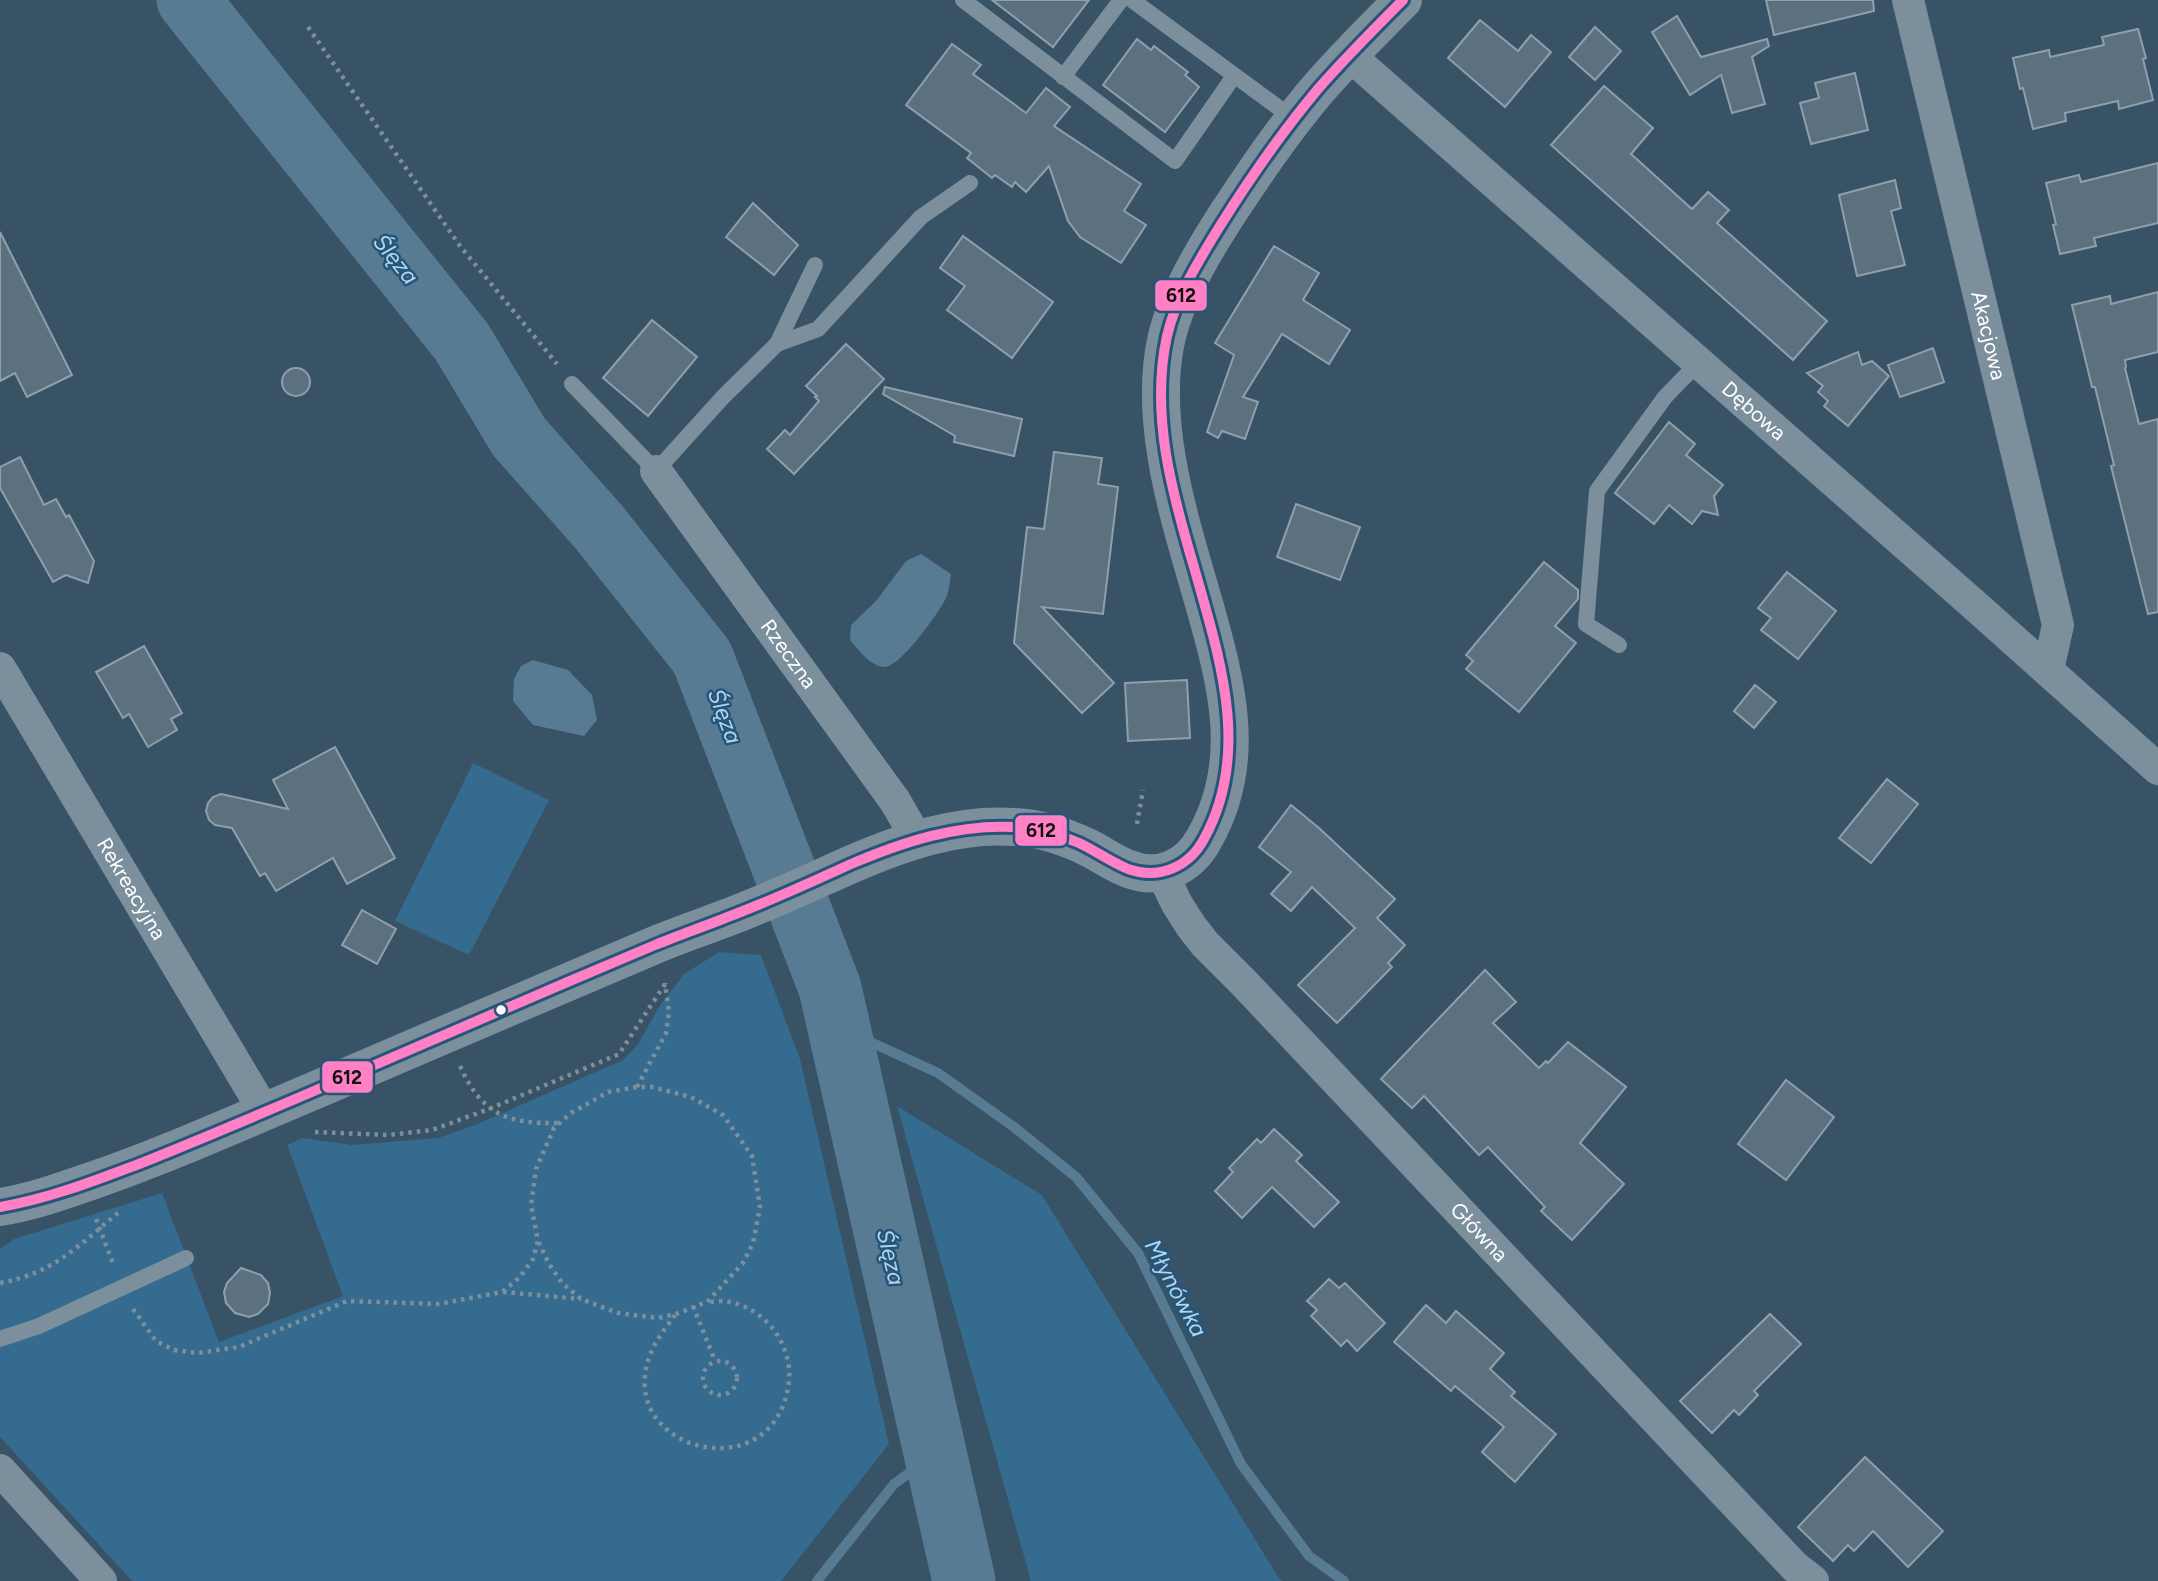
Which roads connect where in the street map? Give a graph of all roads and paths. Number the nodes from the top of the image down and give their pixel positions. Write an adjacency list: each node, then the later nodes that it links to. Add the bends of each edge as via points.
1 (963, 0): 9 (lane)
2 (1121, 0): 9 (lane)
3 (1132, 0): 8 (lane)
4 (1403, 0): 7 (street)
5 (1908, 0): 19 (street, Akacjowa, via 2058,625)
6 (308, 27): 15 (path, via 460,246)
7 (1349, 55): 10 (street); 14 (street, Dębowa)
8 (1234, 75): 9 (lane, via 1175,161); 10 (lane)
9 (1063, 76)
10 (1294, 119): 24 (street, via 1206,248 1173,314 1163,358 1167,450 1230,714 1228,767 1216,817 1196,853)
11 (970, 184): 13 (lane, via 921,217 818,329)
12 (815, 265): 13 (lane)
13 (777, 344): 16 (lane)
14 (1699, 362): 17 (lane, via 1665,397 1597,491 1586,624); 19 (street, Dębowa)
15 (572, 384): 16 (lane)
16 (656, 471): 23 (street, Rzeczna, via 895,801)
17 (1619, 645)
18 (0, 668): 30 (street, Rekreacyjna)
19 (2048, 670): 20 (street, Dębowa)
20 (2158, 769)
21 (1143, 790): 22 (path)
22 (1136, 824)
23 (917, 839): 24 (street, via 979,828 1034,828 1132,871); 25 (street, via 743,912)
24 (1162, 873): 50 (street, Główna, via 1205,944)
25 (662, 961): 26 (path); 26 (path); 30 (street)
26 (665, 983): 28 (path, via 666,1033); 29 (path, via 620,1054)
27 (458, 1062): 29 (path)
28 (637, 1087): 31 (path, via 608,1092); 43 (path, via 691,1097 723,1115 751,1156 760,1208 753,1243 743,1263)
29 (489, 1109): 31 (path, via 535,1123); 32 (path, via 432,1130 388,1135)
30 (264, 1111): 33 (street, via 132,1167 29,1202)
31 (560, 1123): 37 (path, via 536,1169 531,1205)
32 (311, 1131)
33 (0, 1207)
34 (120, 1211): 36 (path)
35 (95, 1216): 36 (path)
36 (99, 1228): 39 (path, via 60,1261 23,1279); 40 (path)
37 (538, 1241): 41 (path, via 533,1259); 42 (path, via 562,1283)
38 (186, 1258): 40 (lane)
39 (0, 1283)
40 (122, 1288): 41 (path, via 137,1318 156,1341 174,1350 197,1353 239,1347 347,1301 439,1304); 46 (lane)
41 (502, 1292): 42 (path)
42 (581, 1299): 45 (path, via 618,1313 658,1318)
43 (707, 1301): 44 (path); 45 (path, via 730,1302 757,1313 778,1333 789,1360 790,1389 779,1416 758,1437 732,1448 703,1448 676,1438 655,1417 647,1399 648,1362)
44 (694, 1306): 45 (path); 47 (path)
45 (676, 1314)
46 (0, 1339)
47 (715, 1361): 47 (path, via 705,1370 704,1383 712,1392 725,1394 734,1385 736,1373 728,1363)
48 (0, 1470): 49 (street)
49 (101, 1581)
50 (1812, 1581)

